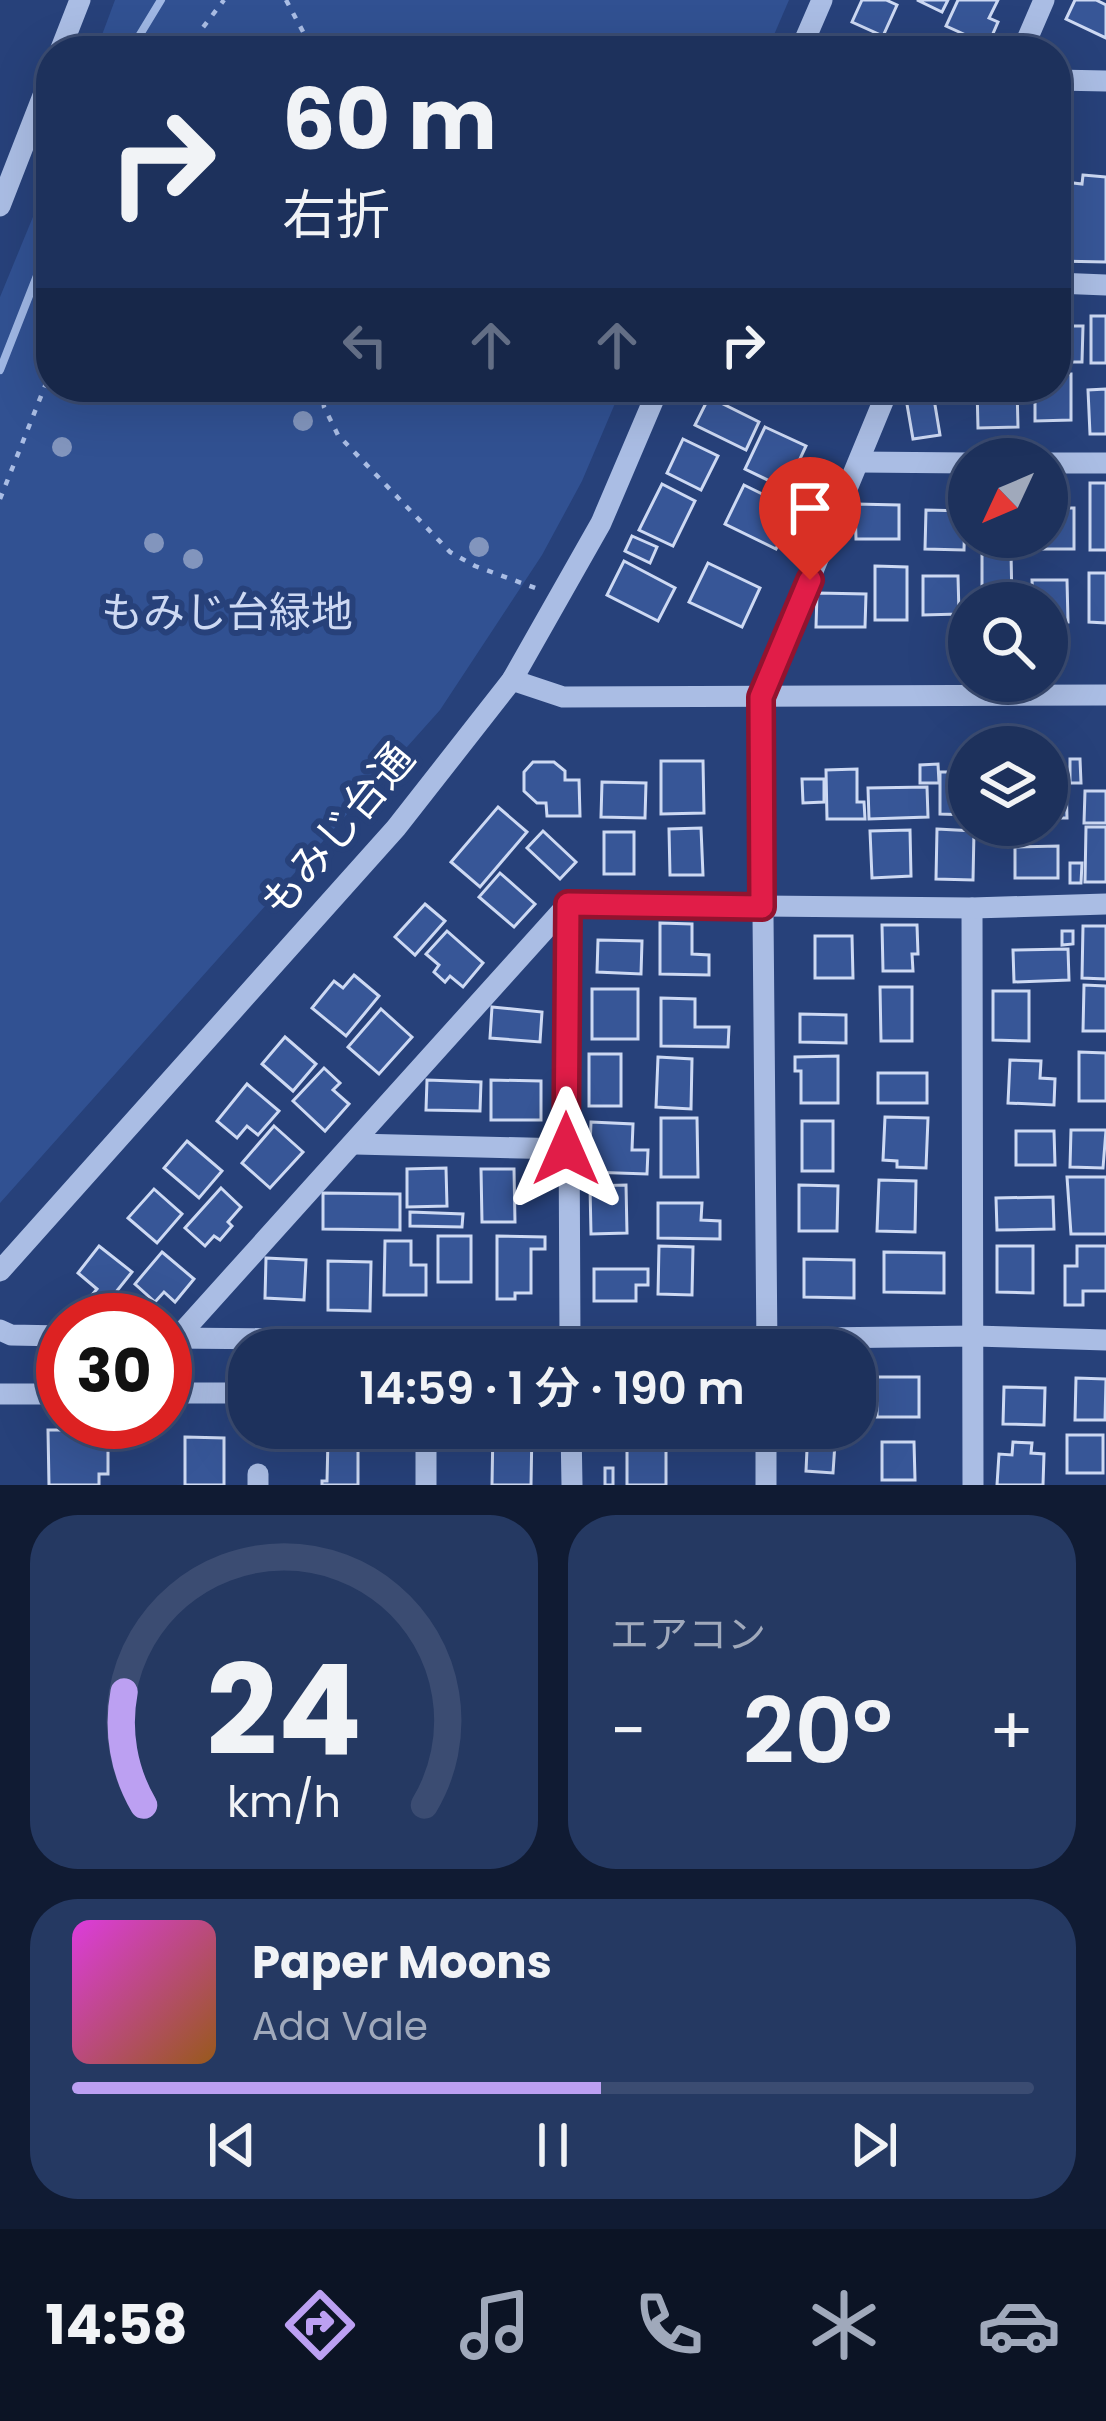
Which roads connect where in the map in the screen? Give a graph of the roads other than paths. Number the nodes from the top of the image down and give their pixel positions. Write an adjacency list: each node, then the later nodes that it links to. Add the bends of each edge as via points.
1 (80, 0): 4 (street)
2 (822, 0): 5 (street)
3 (1044, 0): 6 (street)
4 (67, 36)
5 (806, 36)
6 (1028, 36)
7 (1071, 80): 8 (street)
8 (1106, 81)
9 (36, 114): 10 (street)
10 (0, 206)
11 (1071, 284): 12 (street)
12 (1106, 285)
13 (653, 402): 19 (street, もみじ台通, via 601,524)
14 (883, 402): 15 (street)
15 (859, 463): 16 (street); 21 (street)
16 (948, 463)
17 (1068, 463): 18 (street)
18 (1106, 463)
19 (512, 680): 21 (street, via 562,697); 28 (street, もみじ台通, via 396,827)
20 (1106, 695): 21 (street)
21 (761, 697): 24 (street)
22 (568, 904): 24 (street); 26 (street); 27 (street)
23 (1106, 904): 25 (street)
24 (762, 907): 25 (street); 31 (street)
25 (972, 908): 34 (street)
26 (355, 1144): 27 (street); 29 (street)
27 (566, 1149): 30 (street)
28 (0, 1271)
29 (192, 1316)
30 (570, 1329)
31 (767, 1329)
32 (0, 1330): 33 (street)
33 (36, 1335)
34 (975, 1336): 36 (street); 37 (street); 49 (street)
35 (192, 1339): 38 (street)
36 (876, 1340)
37 (1106, 1340)
38 (228, 1341)
39 (192, 1393): 40 (street)
40 (228, 1393)
41 (0, 1394): 42 (street)
42 (36, 1394)
43 (426, 1449): 46 (street)
44 (571, 1449): 47 (street)
45 (766, 1449): 48 (street)
46 (426, 1485)
47 (572, 1485)
48 (766, 1485)
49 (974, 1485)

